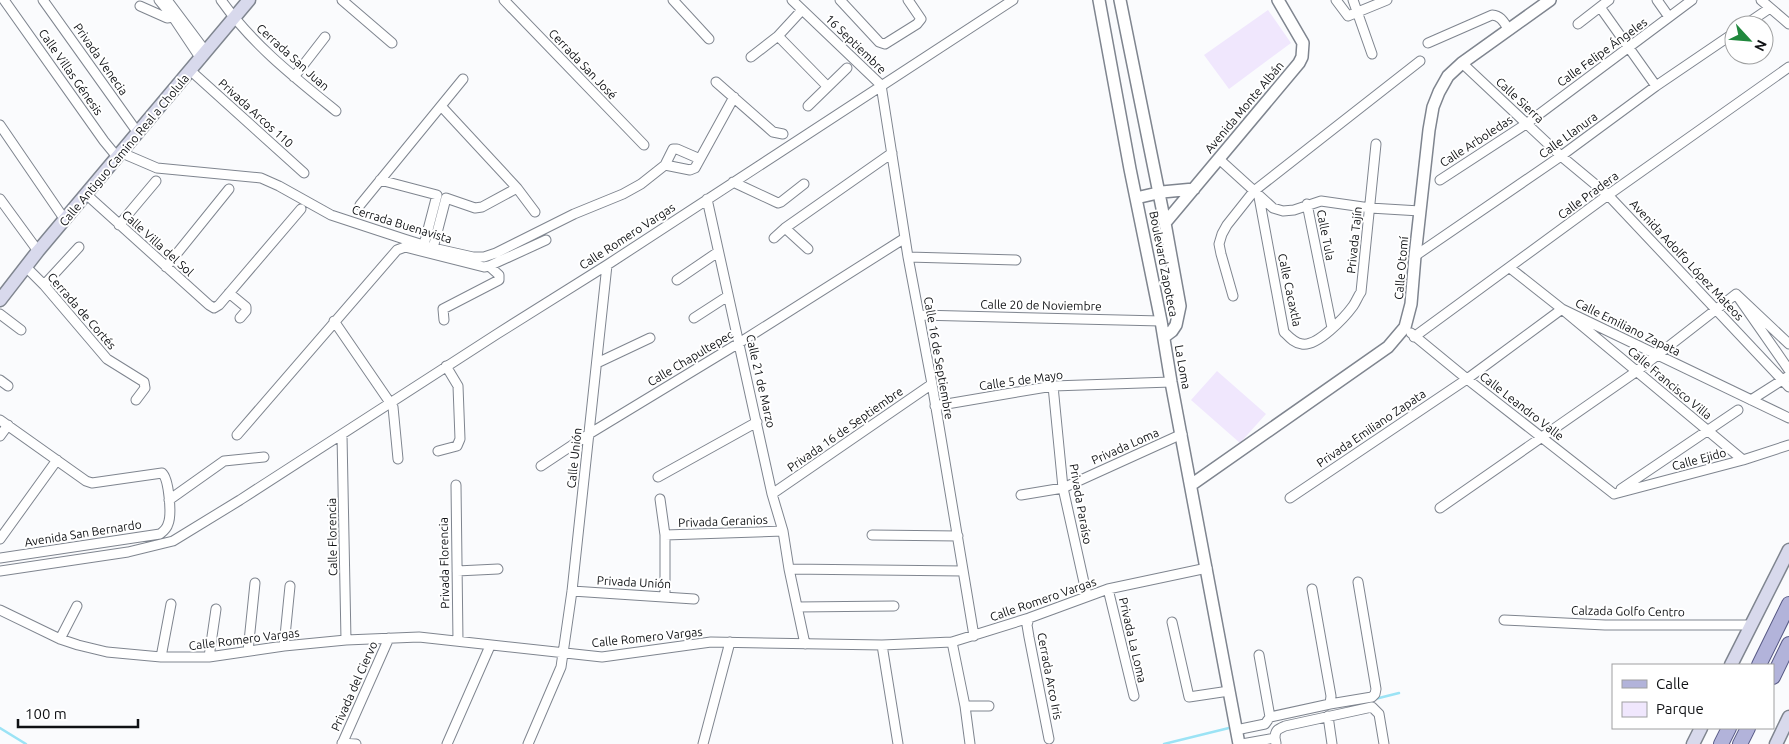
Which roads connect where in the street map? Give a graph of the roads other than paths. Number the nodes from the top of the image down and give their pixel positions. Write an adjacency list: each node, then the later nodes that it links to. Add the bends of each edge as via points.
1 (4, 0): 70 (street, Calle Villas Génesis, via 104,141)
2 (44, 0): 65 (street, Privada Venecia)
3 (166, 0): 30 (street)
4 (221, 0): 32 (street, Cerrada San Juan)
5 (249, 0): 32 (main road, Calle Antiguo Camino Real a Cholula)
6 (342, 0): 40 (street)
7 (504, 0): 68 (street, Cerrada San José)
8 (673, 0): 38 (street)
9 (792, 0): 27 (street, 16 Septiembre)
10 (840, 0): 11 (street, via 885,44 921,19)
11 (908, 0)
12 (1013, 0): 56 (street, Calle Romero Vargas)
13 (1099, 0): 54 (street, Boulevard Zapoteca)
14 (1120, 0): 53 (street, La Loma)
15 (1278, 0): 73 (street, Avenida Monte Albán, via 1303,43 1302,56)
16 (1336, 0): 28 (street, via 1348,16)
17 (1353, 0): 28 (street)
18 (1387, 0): 28 (street)
19 (1549, 0): 35 (street, Calle Otomí)
20 (1609, 0): 25 (street)
21 (1657, 0): 31 (street)
22 (1692, 0): 31 (street, Calle Felipe Ángeles)
23 (1761, 0): 26 (street)
24 (140, 6): 30 (street, via 166,18)
25 (1600, 7): 33 (street); 42 (street)
26 (1770, 8): 29 (street); 34 (street)
27 (802, 10): 36 (street); 56 (street, 16 Septiembre)
28 (1357, 12): 43 (street)
29 (1760, 15)
30 (175, 16): 44 (street)
31 (1669, 17): 42 (street, Calle Felipe Ángeles)
32 (234, 19): 44 (main road, Calle Antiguo Camino Real a Cholula); 51 (street, Cerrada San Juan)
33 (1578, 24)
34 (1789, 24)
35 (1509, 30): 41 (street, via 1502,19 1492,15); 47 (street, Calle Otomí)
36 (778, 36): 45 (street); 57 (street)
37 (325, 37): 51 (street)
38 (710, 39)
39 (1724, 40): 58 (street, Calle Llanura)
40 (392, 43)
41 (1428, 43)
42 (1629, 47): 58 (street); 63 (street, Calle Felipe Ángeles)
43 (1372, 54)
44 (203, 55): 50 (main road, Calle Antiguo Camino Real a Cholula)
45 (751, 57)
46 (1420, 61): 85 (street)
47 (1462, 63): 63 (street, Calle Sierra); 95 (street, Calle Otomí, via 1448,76 1433,107)
48 (1789, 67): 87 (street, Calle Pradera)
49 (846, 68): 57 (street)
50 (191, 71): 65 (main road, Calle Antiguo Camino Real a Cholula); 75 (street, Privada Arcos 110)
51 (294, 77): 62 (street, Cerrada San Juan)
52 (463, 78): 60 (street)
53 (1135, 78): 54 (street); 84 (street, La Loma)
54 (1114, 81): 88 (street, Boulevard Zapoteca)
55 (716, 82): 59 (street)
56 (881, 85): 69 (street, Calle 16 de Septiembre); 79 (street, Calle Romero Vargas)
57 (828, 86): 61 (street)
58 (1656, 86): 71 (street, Calle Llanura)
59 (734, 97): 66 (street, via 774,132); 72 (street)
60 (441, 106): 76 (street); 81 (street)
61 (808, 106)
62 (336, 111)
63 (1526, 124): 71 (street, Calle Sierra); 77 (street, Calle Arboledas)
64 (0, 125): 97 (street)
65 (138, 133): 70 (main road, Calle Antiguo Camino Real a Cholula)
66 (783, 134)
67 (1376, 144): 93 (street, Privada Tajín)
68 (644, 145)
69 (892, 153): 100 (street); 103 (street, Calle 16 de Septiembre)
70 (120, 155): 86 (main road, Calle Antiguo Camino Real a Cholula); 101 (street, Cerrada Buenavista, via 157,168 260,178 331,215)
71 (1561, 156): 87 (street, Avenida Adolfo López Mateos); 111 (street, Calle Llanura)
72 (700, 159): 74 (street, via 692,170); 74 (street, Cerrada Buenavista, via 673,149)
73 (1219, 159): 83 (street, Avenida Monte Albán); 85 (street)
74 (664, 165): 105 (street, Cerrada Buenavista, via 623,194 574,214 496,253 473,257)
75 (304, 173)
76 (380, 180): 92 (street); 105 (street, via 437,195)
77 (1440, 180)
78 (156, 182): 99 (street)
79 (733, 182): 80 (street, via 778,203); 89 (street, Calle Romero Vargas)
80 (804, 184)
81 (517, 188): 96 (street); 105 (street, via 475,208 446,198)
82 (229, 189): 117 (street)
83 (1194, 189): 84 (street); 98 (street, Avenida Monte Albán)
84 (1159, 193): 88 (street); 98 (street, La Loma)
85 (1256, 194): 91 (street, via 1273,208 1284,211); 124 (street, via 1222,234 1221,254); 136 (street, Calle Cacaxtla, via 1284,332 1294,342 1304,345 1319,340)
86 (87, 195): 97 (main road, Calle Antiguo Camino Real a Cholula); 99 (street, Calle Villa del Sol)
87 (1608, 195): 118 (street, Calle Pradera); 127 (street, Avenida Adolfo López Mateos)
88 (1136, 198): 133 (street, Boulevard Zapoteca)
89 (707, 199): 110 (street, Calle 21 de Marzo); 114 (street, Calle Romero Vargas)
90 (0, 200): 109 (street)
91 (1307, 204): 93 (street, via 1321,201); 136 (street, Calle Tula)
92 (360, 205)
93 (1370, 208): 95 (street); 136 (street, Privada Tajín, via 1361,292 1353,306)
94 (301, 209): 121 (street)
95 (1420, 211): 111 (street, Calle Otomí)
96 (535, 212)
97 (64, 220): 109 (main road, Calle Antiguo Camino Real a Cholula)
98 (1166, 223): 138 (street, La Loma, via 1180,306 1176,325)
99 (119, 225): 117 (street, Calle Villa del Sol)
100 (785, 228): 102 (street); 108 (street)
101 (404, 238): 105 (street, Cerrada Buenavista); 107 (street)
102 (774, 238)
103 (904, 238): 112 (street, Calle 16 de Septiembre); 141 (street, Calle Chapultepec)
104 (546, 240): 115 (street)
105 (428, 246)
106 (78, 247): 120 (street)
107 (401, 248): 115 (street); 134 (street)
108 (808, 249)
109 (38, 252): 116 (main road, Calle Antiguo Camino Real a Cholula)
110 (718, 252): 119 (street); 123 (street, Calle 21 de Marzo)
111 (1415, 256): 135 (street, Calle Otomí, via 1411,304)
112 (908, 257): 113 (street); 129 (street, Calle 16 de Septiembre)
113 (1016, 260)
114 (607, 265): 144 (street, Calle Unión); 145 (street, Calle Romero Vargas)
115 (489, 266): 132 (street, via 499,275 499,280 443,309)
116 (26, 267): 120 (street, Cerrada de Cortés); 125 (main road, Calle Antiguo Camino Real a Cholula)
117 (166, 267): 121 (street, Calle Villa del Sol, via 209,306 219,305)
118 (1510, 268): 126 (street, Calle Francisco Villa); 139 (street, Calle Pradera)
119 (677, 280)
120 (44, 286): 155 (street, Cerrada de Cortés, via 107,359 146,384)
121 (229, 293): 130 (street, via 246,307)
122 (1736, 294): 127 (street); 142 (street, Avenida Adolfo López Mateos); 146 (street, Avenida Adolfo López Mateos)
123 (728, 296): 131 (street); 141 (street, Calle 21 de Marzo)
124 (1233, 296)
125 (0, 300)
126 (1562, 309): 143 (street, Calle Emiliano Zapata); 147 (street, Calle Francisco Villa); 148 (street, Calle Emiliano Zapata)
127 (1716, 309): 143 (street); 150 (street, Avenida Adolfo López Mateos)
128 (0, 314): 137 (street)
129 (919, 315): 133 (street, Calle 20 de Noviembre); 152 (street, Calle 16 de Septiembre)
130 (240, 318)
131 (694, 318)
132 (444, 320)
133 (1162, 321): 138 (street, Boulevard Zapoteca)
134 (334, 322): 157 (street); 167 (street)
135 (1405, 327): 139 (street); 178 (street, Calle Otomí, via 1388,347)
136 (1332, 328)
137 (20, 330)
138 (1164, 337): 151 (street, La Loma)
139 (1414, 337): 148 (street, Calle Leandro Valle)
140 (650, 338): 144 (street)
141 (739, 343): 162 (street, Calle 21 de Marzo); 165 (street, Calle Chapultepec)
142 (1789, 344)
143 (1658, 355): 147 (street); 156 (street, Calle Emiliano Zapata)
144 (597, 363): 165 (street, Calle Unión)
145 (446, 366): 157 (street, Calle Romero Vargas); 171 (street, via 458,386 460,439 456,446)
146 (1789, 370)
147 (1637, 371): 163 (street, Calle Francisco Villa); 169 (street)
148 (1467, 379): 169 (street, Calle Leandro Valle); 184 (street, Privada Emiliano Zapata)
149 (0, 380): 153 (street)
150 (1787, 381): 156 (street)
151 (1171, 382): 154 (street, Calle 5 de Mayo); 166 (street, La Loma)
152 (932, 384): 158 (street, Calle 16 de Septiembre); 181 (street, Privada 16 de Septiembre)
153 (8, 386)
154 (1053, 386): 158 (street, Calle 5 de Mayo); 180 (street, Privada Paraíso)
155 (136, 400)
156 (1751, 400): 160 (street, Calle Emiliano Zapata)
157 (390, 403): 164 (street, Calle Romero Vargas); 173 (street, via 395,413)
158 (935, 406): 191 (street, Calle 16 de Septiembre)
159 (1738, 410): 163 (street)
160 (1789, 418)
161 (4, 422): 168 (street); 174 (street)
162 (757, 422): 177 (street); 181 (street, Calle 21 de Marzo)
163 (1707, 430): 175 (street, Calle Francisco Villa); 182 (street)
164 (342, 434): 199 (street, Calle Romero Vargas, via 173,541 123,553); 224 (street, Calle Florencia)
165 (590, 434): 176 (street, Calle Chapultepec); 206 (street, Calle Unión)
166 (1182, 434): 178 (street, La Loma); 180 (street, Privada Loma)
167 (237, 435)
168 (0, 436)
169 (1542, 437): 182 (street, Calle Leandro Valle); 187 (street)
170 (1789, 445): 175 (street, Calle Ejido)
171 (438, 451)
172 (264, 457): 186 (street, via 224,461)
173 (398, 459)
174 (57, 460): 186 (street, via 92,483 162,473); 192 (street)
175 (1743, 460): 182 (street, Calle Ejido)
176 (541, 466)
177 (658, 477)
178 (1191, 484): 195 (street, La Loma)
179 (456, 485): 200 (street, Privada Florencia)
180 (1063, 488): 183 (street, Privada Loma); 208 (street, Privada Paraíso)
181 (772, 494): 188 (street, Calle 21 de Marzo)
182 (1614, 494)
183 (1020, 495)
184 (1290, 498)
185 (660, 499): 189 (street)
186 (169, 500): 194 (street, Avenida San Bernardo, via 168,526 160,534)
187 (1440, 508)
188 (782, 531): 189 (street, Privada Geranios); 197 (street, Calle 21 de Marzo)
189 (665, 536): 207 (street)
190 (872, 536): 191 (street)
191 (958, 536): 198 (street, Calle 16 de Septiembre)
192 (0, 539)
193 (1789, 550): 220 (main road)
194 (0, 558)
195 (1207, 568): 204 (street, Calle Romero Vargas); 241 (street, La Loma)
196 (498, 569): 200 (street)
197 (789, 569): 198 (street); 214 (street, Calle 21 de Marzo)
198 (963, 570): 221 (street, Calle 16 de Septiembre)
199 (0, 571)
200 (457, 571): 225 (street, Privada Florencia)
201 (1358, 582): 243 (street, via 1375,694)
202 (255, 583): 233 (street)
203 (290, 586): 231 (street)
204 (1108, 589): 208 (street, Calle Romero Vargas); 242 (street, Privada La Loma)
205 (1312, 589): 243 (street)
206 (572, 591): 207 (street, Privada Unión); 234 (street, Calle Unión)
207 (665, 596): 209 (street, Privada Unión)
208 (1087, 596): 217 (street, Calle Romero Vargas)
209 (694, 599)
210 (171, 604): 236 (street)
211 (1789, 604): 239 (main road)
212 (78, 606): 223 (street)
213 (894, 606): 214 (street)
214 (797, 607): 228 (street, Calle 21 de Marzo)
215 (216, 609): 237 (street)
216 (0, 610): 223 (street, Calle Romero Vargas)
217 (1029, 618): 221 (street, Calle Romero Vargas); 253 (street, Cerrada Arco Iris, via 1027,625)
218 (1504, 620): 220 (street, Calzada Golfo Centro, via 1605,625)
219 (1172, 622): 241 (street, via 1189,697)
220 (1751, 625): 238 (main road)
221 (974, 636): 227 (street, Calle Romero Vargas)
222 (389, 638): 224 (street, Calle Romero Vargas); 225 (street, Calle Romero Vargas); 255 (street, Privada del Ciervo)
223 (60, 639): 236 (street, Calle Romero Vargas, via 107,652)
224 (346, 640): 231 (street, Calle Romero Vargas)
225 (458, 641): 232 (street, Calle Romero Vargas)
226 (730, 642): 228 (street, Calle Romero Vargas); 234 (street, Calle Romero Vargas, via 602,657); 259 (street)
227 (952, 642): 230 (street, Calle Romero Vargas); 244 (street)
228 (805, 644): 230 (street, Calle Romero Vargas)
229 (1789, 644): 240 (main road)
230 (882, 645): 260 (street)
231 (284, 646): 233 (street, Calle Romero Vargas)
232 (490, 646): 234 (street, Calle Romero Vargas); 257 (street)
233 (248, 651): 237 (street, Calle Romero Vargas)
234 (563, 654): 258 (street, Calle Unión, via 559,674)
235 (1259, 655): 247 (street)
236 (161, 657): 237 (street, Calle Romero Vargas)
237 (210, 657)
238 (1732, 664)
239 (1759, 664)
240 (1774, 675)
241 (1229, 691): 252 (street, La Loma)
242 (1134, 696)
243 (1330, 704): 247 (street)
244 (965, 706): 245 (street); 261 (street)
245 (989, 706)
246 (1328, 716): 254 (street, via 1277,729); 263 (street); 264 (street, via 1372,707 1379,714)
247 (1270, 717): 252 (street, via 1265,724)
248 (1789, 717): 268 (main road)
249 (1700, 729): 265 (main road)
250 (1728, 729): 266 (main road)
251 (1748, 729): 267 (main road)
252 (1236, 730): 262 (street, La Loma)
253 (1049, 739)
254 (1275, 741): 262 (street)
255 (342, 744): 256 (street)
256 (356, 744)
257 (447, 744)
258 (528, 744)
259 (703, 744)
260 (898, 744)
261 (970, 744)
262 (1241, 744)
263 (1332, 744)
264 (1384, 744)
265 (1693, 744)
266 (1721, 744)
267 (1740, 744)
268 (1776, 744)

